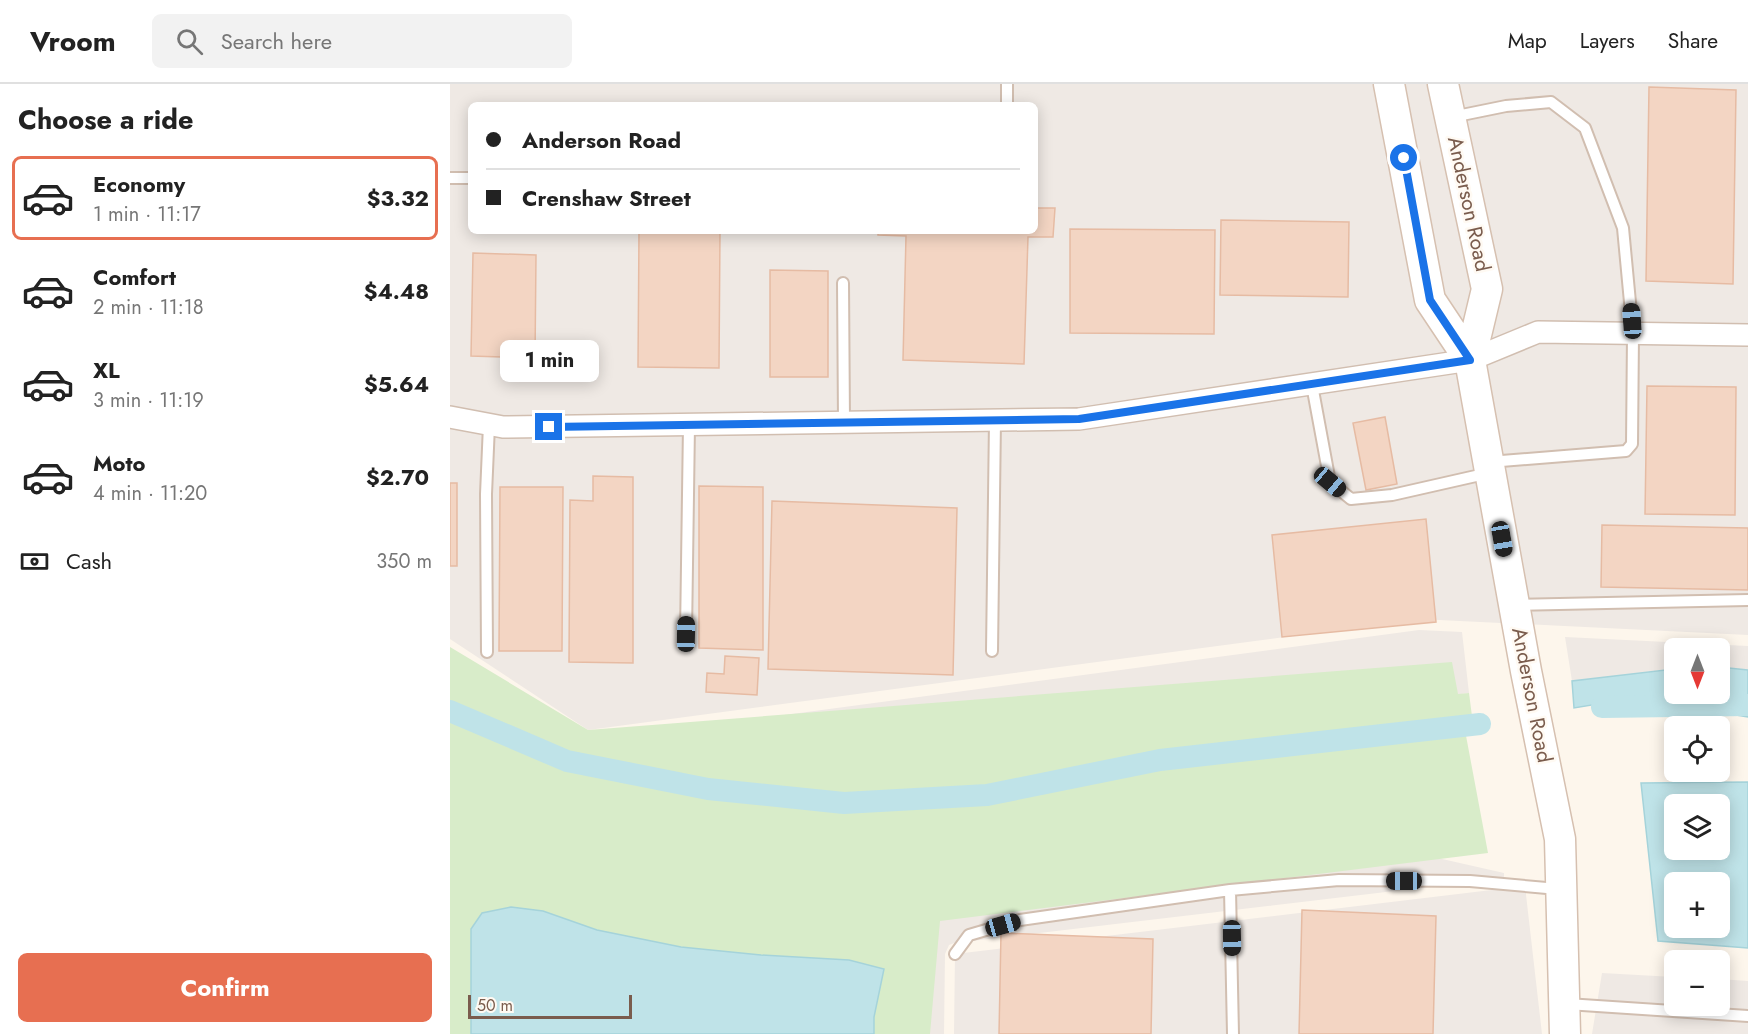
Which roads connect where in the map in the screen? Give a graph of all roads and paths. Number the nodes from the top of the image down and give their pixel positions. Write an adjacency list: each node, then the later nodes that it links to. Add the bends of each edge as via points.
1 (1007, 84): 4 (lane)
2 (1389, 84): 11 (main road, Anderson Road, via 1430,300)
3 (1443, 84): 5 (main road, Anderson Road)
4 (1007, 102)
5 (1450, 118): 9 (lane, via 1506,106 1551,102 1585,128 1623,228); 11 (main road, Anderson Road, via 1487,289)
6 (450, 178): 7 (lane)
7 (468, 178)
8 (843, 283): 15 (lane)
9 (1633, 334): 10 (street); 11 (street, via 1538,332); 18 (lane, via 1632,444 1626,451)
10 (1748, 335)
11 (1470, 360): 12 (street); 18 (main road, Anderson Road)
12 (1312, 385): 14 (street, via 1079,419); 18 (lane, via 1330,482 1351,499 1392,495)
13 (450, 417): 16 (street)
14 (995, 420): 15 (street); 22 (lane)
15 (844, 422): 17 (street)
16 (489, 425): 17 (street); 23 (lane)
17 (688, 425): 21 (lane)
18 (1490, 467): 20 (main road, Anderson Road)
19 (1748, 600): 20 (lane)
20 (1514, 605): 24 (main road, Anderson Road, via 1560,839)
21 (686, 634)
22 (992, 651)
23 (487, 652)
24 (1562, 889): 25 (lane, via 1470,881 1339,880); 27 (main road, Anderson Road)
25 (1230, 890): 26 (lane, via 1020,920 969,935); 29 (lane)
26 (955, 954)
27 (1564, 1004): 28 (lane); 30 (main road, Anderson Road)
28 (1748, 1016)
29 (1233, 1034)
30 (1565, 1034)

